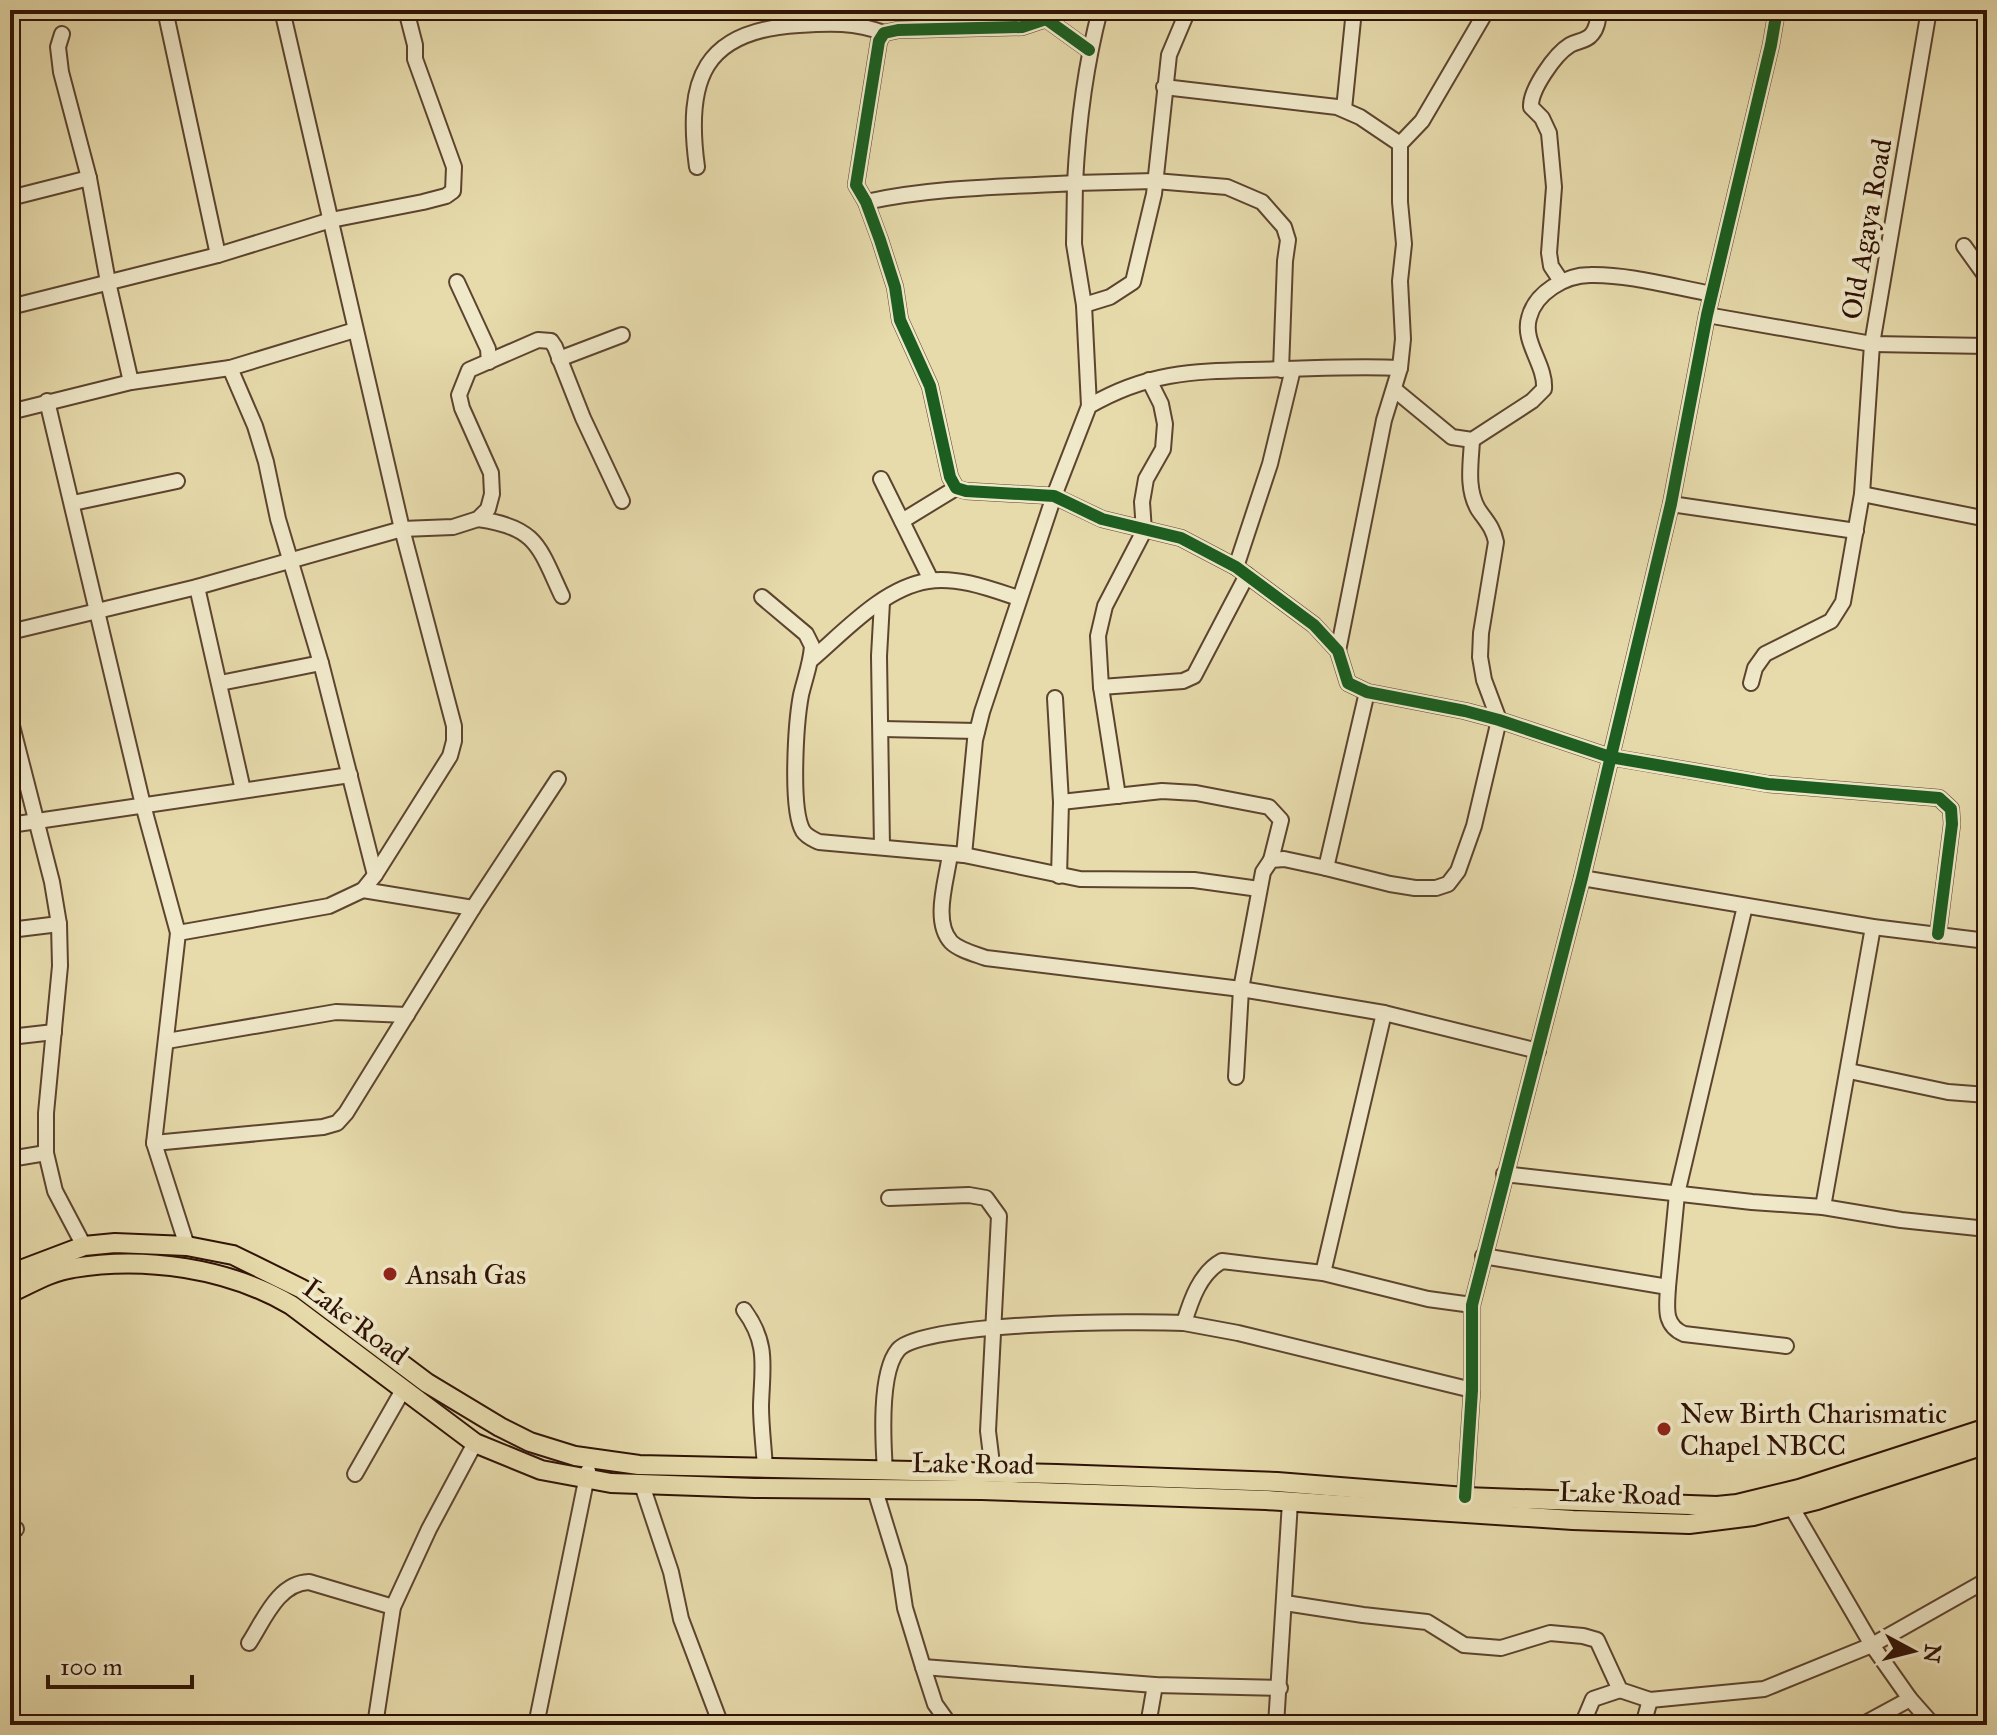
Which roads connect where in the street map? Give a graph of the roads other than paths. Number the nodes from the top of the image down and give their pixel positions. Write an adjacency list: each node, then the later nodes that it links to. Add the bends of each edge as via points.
1 (165, 10): 27 (street)
2 (282, 10): 25 (street)
3 (406, 10): 25 (street, via 415,59 454,167 453,191)
4 (1100, 10): 15 (street)
5 (1188, 10): 16 (street, via 1169,55)
6 (1354, 10): 17 (street)
7 (1487, 10): 18 (street, via 1422,121)
8 (1599, 10): 29 (street, via 1592,35 1561,51 1531,101 1549,133 1554,187 1549,253)
9 (1777, 10): 32 (street)
10 (1929, 10): 38 (street, Old Agaya Road)
11 (1043, 14): 13 (street, via 1022,27); 15 (street)
12 (809, 17): 13 (street); 19 (street, via 744,34 706,66 692,129)
13 (884, 33): 24 (street, via 856,185)
14 (62, 34): 20 (street, via 61,72)
15 (1089, 50): 22 (street)
16 (1164, 87): 17 (street); 21 (street)
17 (1344, 109): 18 (street)
18 (1400, 144): 43 (street)
19 (697, 167)
20 (89, 178): 23 (street); 30 (street)
21 (1155, 181): 22 (street); 33 (street, via 1133,282); 44 (street, via 1227,187 1262,202 1284,227)
22 (1075, 183): 24 (street); 33 (street, via 1074,244)
23 (10, 198)
24 (866, 202): 54 (street, via 895,287 900,320 930,386)
25 (331, 220): 27 (street); 36 (street)
26 (1964, 246): 28 (street)
27 (218, 255): 30 (street)
28 (1987, 278)
29 (1561, 281): 32 (street, via 1589,275); 51 (street, via 1539,299 1528,319 1544,389)
30 (108, 282): 34 (street); 46 (street)
31 (457, 282): 41 (street)
32 (1712, 294): 35 (street)
33 (1084, 305): 49 (street)
34 (10, 307)
35 (1707, 315): 38 (street); 59 (street)
36 (355, 330): 42 (street); 63 (street)
37 (622, 335): 40 (street)
38 (1872, 344): 39 (street, Old Agaya Road); 55 (street)
39 (1987, 346)
40 (559, 359): 41 (street, via 551,341 544,339); 57 (street)
41 (489, 362): 60 (street, via 469,370 459,395 491,473 488,509)
42 (230, 368): 46 (street); 66 (street, via 255,426)
43 (1400, 368): 44 (street); 47 (street)
44 (1287, 369): 45 (street, via 1206,370); 67 (street, via 1270,464)
45 (1149, 380): 49 (street); 64 (street, via 1165,424 1163,449 1146,479)
46 (131, 382): 48 (street)
47 (1395, 390): 51 (street, via 1452,437); 76 (street, via 1375,459)
48 (47, 401): 50 (street); 58 (street)
49 (1089, 406): 56 (street)
50 (10, 412)
51 (1472, 440): 85 (street, via 1470,488 1496,542 1480,657)
52 (881, 479): 62 (street)
53 (177, 481): 58 (street)
54 (956, 488): 56 (street); 62 (street)
55 (1862, 494): 61 (street); 65 (street)
56 (1054, 496): 64 (street, via 1102,519); 72 (street)
57 (622, 501)
58 (73, 503): 74 (street)
59 (1671, 504): 65 (street); 88 (street)
60 (478, 519): 63 (street, via 453,527); 70 (street, via 506,523 529,536)
61 (1987, 519)
62 (902, 521): 68 (street)
63 (402, 529): 66 (street); 101 (street, via 454,741 450,756)
64 (1144, 531): 67 (street, via 1181,538); 81 (street, via 1105,606 1098,636)
65 (1856, 531): 80 (street, via 1843,602 1831,621 1765,654)
66 (290, 561): 69 (street); 78 (street)
67 (1242, 571): 76 (street, via 1314,625); 81 (street, via 1194,676)
68 (931, 580): 72 (street, via 980,586); 73 (street, via 910,585)
69 (197, 587): 74 (street); 79 (street)
70 (562, 596)
71 (762, 597): 77 (street, via 806,634)
72 (1018, 598): 87 (street)
73 (882, 602): 77 (street); 86 (street)
74 (96, 613): 75 (street); 94 (street)
75 (10, 632)
76 (1338, 651): 82 (street, via 1348,683)
77 (811, 660): 97 (street, via 796,750 802,829 819,842)
78 (321, 663): 79 (street); 89 (street)
79 (220, 683): 91 (street)
80 (1751, 683)
81 (1101, 687): 92 (street)
82 (1367, 692): 85 (street); 100 (street)
83 (1055, 698): 93 (street)
84 (10, 718): 95 (street)
85 (1499, 720): 88 (street); 100 (street, via 1474,826 1448,884 1415,888)
86 (882, 729): 87 (street); 97 (street)
87 (977, 731): 98 (street)
88 (1610, 757): 103 (street); 112 (street, via 1768,784 1939,798 1951,809 1952,824)
89 (350, 775): 91 (street); 101 (street)
90 (558, 779): 107 (street)
91 (243, 790): 94 (street)
92 (1118, 796): 93 (street); 99 (street, via 1173,791 1269,807 1281,820)
93 (1061, 802): 102 (street)
94 (143, 805): 95 (street); 111 (street)
95 (36, 821): 96 (street); 108 (street)
96 (10, 825)
97 (882, 847): 98 (street)
98 (957, 854): 102 (street); 114 (street, via 942,929 967,951 986,958)
99 (1271, 860): 100 (street); 104 (street)
100 (1326, 868)
101 (375, 875): 105 (street)
102 (1059, 876): 104 (street, via 1194,880)
103 (1582, 878): 106 (street); 120 (street)
104 (1259, 889): 114 (street)
105 (363, 890): 107 (street); 111 (street, via 329,906)
106 (1745, 906): 109 (street); 128 (street)
107 (473, 908): 116 (street)
108 (59, 924): 110 (street); 117 (street)
109 (1873, 927): 112 (street); 121 (street)
110 (10, 930)
111 (178, 933): 119 (street)
112 (1938, 934): 113 (street)
113 (1987, 941)
114 (1241, 989): 115 (street); 122 (street)
115 (1384, 1013): 120 (street); 135 (street)
116 (407, 1015): 119 (street, via 336,1012); 124 (street, via 337,1123)
117 (54, 1032): 118 (street); 125 (street)
118 (10, 1037)
119 (167, 1041): 124 (street)
120 (1538, 1051): 127 (street)
121 (1849, 1071): 123 (street); 130 (street)
122 (1236, 1077)
123 (1987, 1095)
124 (154, 1143): 133 (street)
125 (46, 1153): 126 (street); 132 (street, via 55,1191)
126 (10, 1159)
127 (1504, 1174): 128 (street); 134 (street)
128 (1677, 1194): 130 (street); 137 (street)
129 (889, 1198): 142 (street, via 969,1195 986,1198 994,1206 999,1216)
130 (1823, 1207): 131 (street)
131 (1987, 1229)
132 (84, 1246): 133 (main road, Lake Road); 136 (main road, Lake Road)
133 (187, 1246): 149 (main road, Lake Road, via 233,1255 302,1289 477,1414 530,1442)
134 (1483, 1256): 137 (street); 139 (street)
135 (1323, 1273): 139 (street); 141 (street, via 1222,1261 1205,1276)
136 (10, 1274)
137 (1668, 1287): 143 (street, via 1668,1323 1673,1330)
138 (10, 1293): 144 (main road, Lake Road, via 73,1268 139,1265 209,1273 272,1293)
139 (1472, 1305): 145 (street)
140 (744, 1310): 150 (street, via 757,1328 764,1361)
141 (1184, 1323): 142 (street, via 1085,1322); 145 (street)
142 (993, 1329): 151 (street, via 911,1341 899,1349 888,1373); 152 (street, via 988,1431)
143 (1786, 1346)
144 (403, 1390): 147 (main road, Lake Road); 153 (street)
145 (1472, 1390): 157 (street)
146 (1987, 1428): 158 (main road, Lake Road)
147 (475, 1443): 154 (main road, Lake Road, via 541,1470); 162 (street)
148 (1987, 1444): 158 (main road, Lake Road, via 1847,1491)
149 (591, 1459): 150 (main road, Lake Road); 154 (street)
150 (765, 1469): 151 (main road, Lake Road)
151 (885, 1471): 152 (main road, Lake Road)
152 (993, 1472): 157 (main road, Lake Road, via 1277,1482)
153 (355, 1474)
154 (585, 1480): 155 (main road, Lake Road); 172 (street)
155 (642, 1485): 156 (main road, Lake Road); 173 (street, via 685,1631)
156 (875, 1490): 159 (main road, Lake Road); 165 (street)
157 (1465, 1497): 158 (main road, Lake Road, via 1717,1506)
158 (1787, 1500): 159 (main road, Lake Road, via 1753,1516 1689,1524); 164 (street)
159 (1290, 1502): 161 (street)
160 (1987, 1580): 164 (street)
161 (1285, 1603): 167 (street); 168 (street, via 1427,1622 1464,1645 1501,1648 1550,1633 1583,1636 1597,1640)
162 (393, 1607): 163 (street, via 299,1582 281,1594); 171 (street)
163 (249, 1643)
164 (1872, 1645): 169 (street); 170 (street, via 1764,1689)
165 (923, 1667): 166 (street); 174 (street, via 935,1704)
166 (1155, 1685): 167 (street); 175 (street)
167 (1280, 1688): 176 (street)
168 (1620, 1690): 170 (street); 177 (street, via 1593,1699)
169 (1910, 1699): 179 (street); 180 (street)
170 (1650, 1700): 178 (street)
171 (375, 1725)
172 (536, 1725)
173 (721, 1725)
174 (950, 1725)
175 (1148, 1725)
176 (1276, 1725)
177 (1582, 1725)
178 (1643, 1725)
179 (1862, 1725)
180 (1933, 1725)

